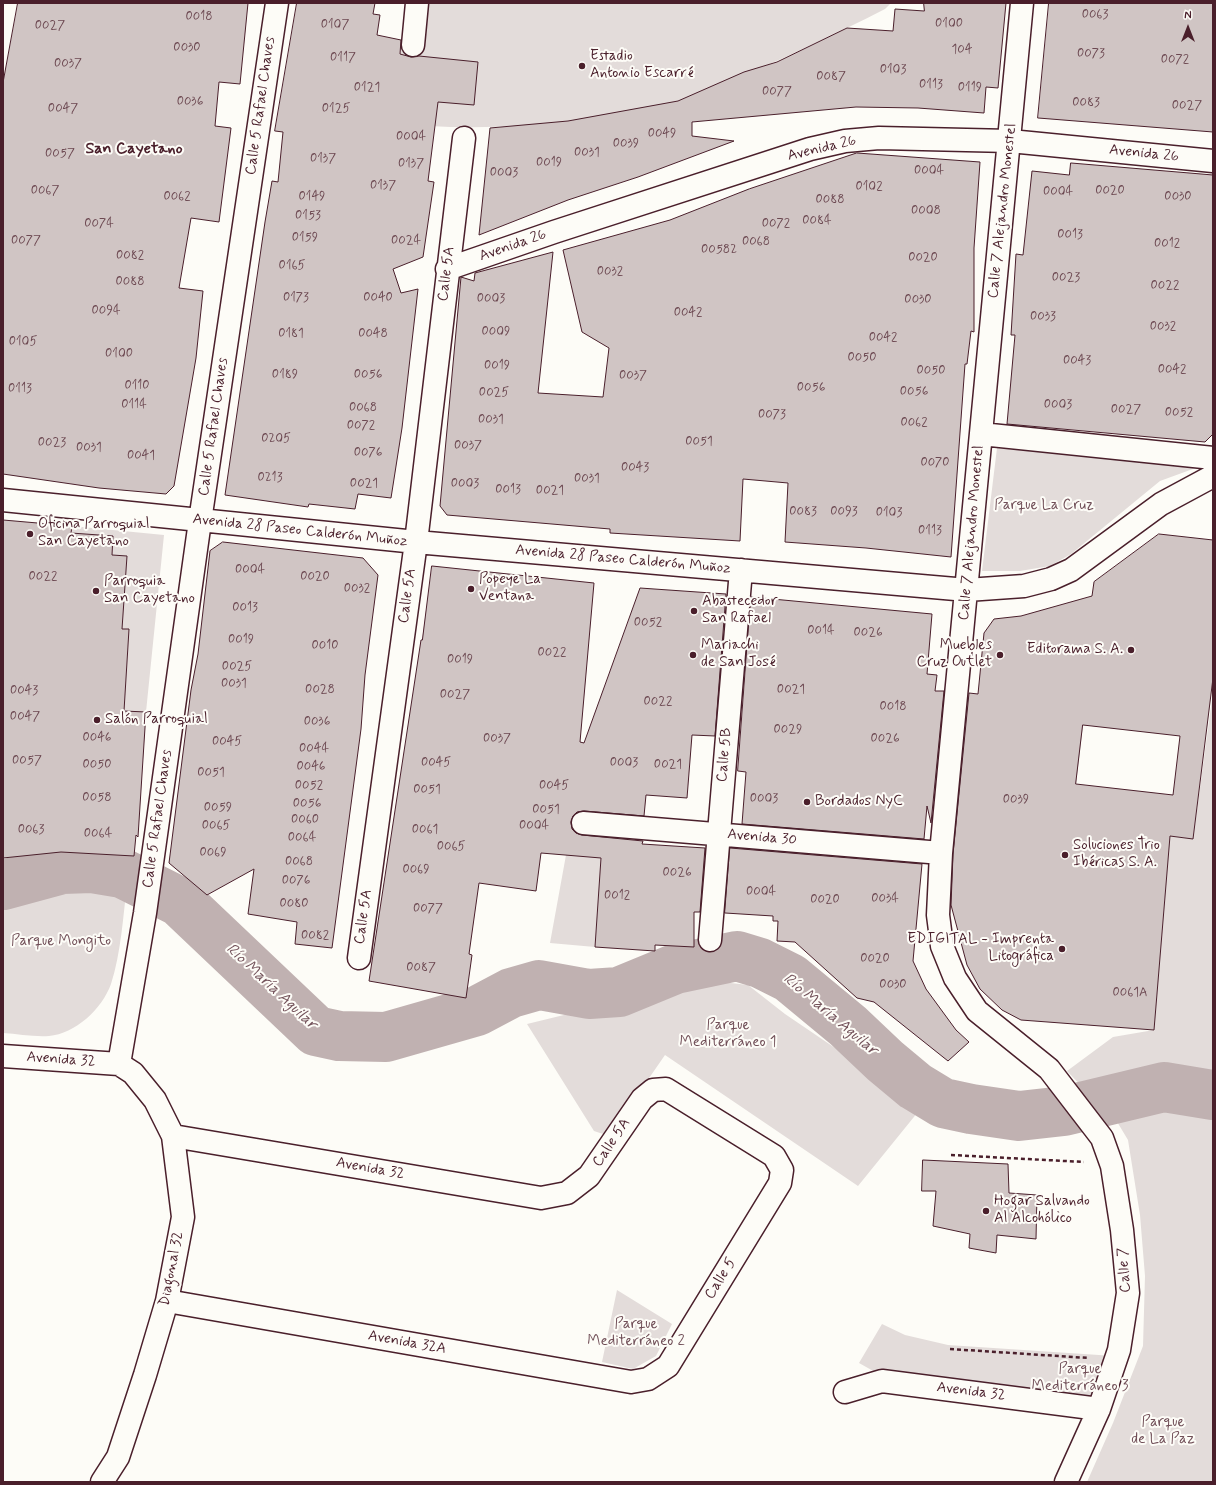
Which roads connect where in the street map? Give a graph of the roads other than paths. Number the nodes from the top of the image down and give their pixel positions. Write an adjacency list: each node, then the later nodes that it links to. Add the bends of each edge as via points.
1 (277, 3): 13 (street, Calle 5 Rafael Chaves)
2 (417, 3): 4 (street)
3 (1022, 3): 6 (street, Calle 7 Alejandro Monestel)
4 (413, 45)
5 (464, 138): 8 (street, Calle 5A)
6 (1010, 141): 7 (street, Avenida 26); 8 (street, Avenida 26, via 879,138 845,141 810,149); 9 (street, Calle 7 Alejandro Monestel)
7 (1213, 161)
8 (447, 269): 14 (street, Calle 5A)
9 (981, 434): 10 (street); 16 (street, Calle 7 Alejandro Monestel)
10 (1213, 458)
11 (1213, 476): 16 (street, Avenida 28 Paseo Calderón Muñoz, via 1161,504 1071,570 1051,580 1024,586)
12 (3, 500): 13 (street, Avenida 28 Paseo Calderón Muñoz)
13 (200, 521): 14 (street, Avenida 28 Paseo Calderón Muñoz); 23 (street, Calle 5 Rafael Chaves, via 145,913)
14 (416, 542): 15 (street, Avenida 28 Paseo Calderón Muñoz); 21 (street, Calle 5A)
15 (741, 570): 16 (street, Avenida 28 Paseo Calderón Muñoz); 18 (street, Calle 5B)
16 (967, 590): 19 (street, Calle 7 Alejandro Monestel)
17 (584, 824): 18 (street, Avenida 30)
18 (718, 835): 19 (street, Avenida 30); 20 (street, Calle 5B)
19 (941, 853): 24 (street, Calle 7 Alejandro Monestel, via 938,915 942,946 955,978 977,1010)
20 (710, 940)
21 (358, 958)
22 (3, 1056): 23 (street, Avenida 32)
23 (119, 1064): 26 (street, Diagonal 32, via 133,1073 155,1100)
24 (1049, 1069): 31 (street, Calle 7, via 1102,1138 1112,1166 1122,1230 1128,1294 1116,1360)
25 (653, 1090): 27 (street, Calle 5A, via 642,1099 589,1176); 29 (street, Calle 5, via 666,1089 673,1093 774,1156 782,1170 780,1183 668,1366)
26 (173, 1136): 27 (street, Avenida 32, via 541,1198); 28 (street, Diagonal 32, via 183,1217)
27 (566, 1193)
28 (167, 1301): 29 (street, Avenida 32A, via 631,1382); 32 (street, Diagonal 32)
29 (648, 1379)
30 (845, 1392): 31 (street, Avenida 32, via 882,1381)
31 (1099, 1409): 35 (street, Calle 7)
32 (118, 1457): 33 (street, Diagonal 32); 34 (street)
33 (102, 1482)
34 (114, 1482)
35 (1066, 1482)

